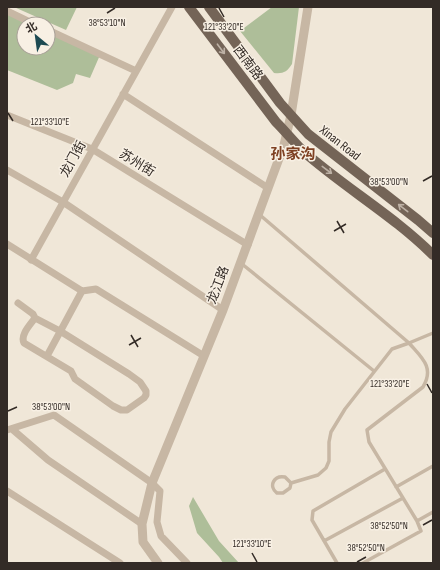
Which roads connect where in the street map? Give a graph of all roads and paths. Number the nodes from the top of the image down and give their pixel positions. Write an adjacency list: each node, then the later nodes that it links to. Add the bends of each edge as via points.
1 (172, 7): 8 (street, 龙门街)
2 (190, 7): 12 (main road, 西南路, one-way to 12)
3 (209, 7): 11 (main road, Xinan Road)
4 (308, 7): 11 (street, 龙江路)
5 (7, 11): 6 (street)
6 (17, 16)
7 (56, 34): 8 (street)
8 (136, 71): 9 (street, 龙门街)
9 (122, 94): 13 (street, 龙门街); 15 (street)
10 (7, 115): 13 (street, 苏州街)
11 (291, 115): 12 (street, 龙江路); 18 (main road, Xinan Road, one-way to 11, via 313,138)
12 (287, 134): 15 (street, 龙江路); 21 (main road, one-way to 21, via 303,150 407,231)
13 (92, 149): 16 (street, 龙门街); 20 (street, 苏州街)
14 (7, 170): 16 (street)
15 (268, 188): 17 (street, 龙江路)
16 (63, 202): 22 (street, 龙门街); 26 (street)
17 (259, 215): 20 (street, 龙江路); 30 (lane)
18 (433, 233)
19 (7, 244): 22 (street)
20 (248, 245): 23 (street, 龙江路)
21 (433, 255)
22 (31, 260): 24 (street)
23 (241, 263): 26 (street, 龙江路); 33 (lane)
24 (82, 291): 28 (street); 32 (street, via 96,289)
25 (18, 303): 27 (street, via 33,314)
26 (223, 310): 32 (street, 龙江路)
27 (34, 318): 28 (street); 31 (street, via 24,335 24,343)
28 (60, 331): 31 (street); 31 (street, via 140,382 146,391 144,398 128,410 121,410 75,379 71,371)
29 (433, 333): 30 (lane)
30 (409, 343): 33 (lane, via 392,349); 36 (lane, via 425,360 427,381 418,392 367,430 369,442)
31 (47, 356)
32 (204, 356): 37 (street, 龙江路)
33 (374, 371): 38 (lane, via 331,432 330,461 326,468 318,475)
34 (9, 429): 37 (street, via 54,415); 44 (street, via 48,460)
35 (433, 466): 39 (lane)
36 (385, 469): 39 (lane); 45 (lane, via 313,511 312,520)
37 (152, 483): 44 (street, 龙江路); 48 (street, via 160,491 157,522 162,536)
38 (291, 483): 38 (lane, via 281,476 272,484 275,491 280,494 287,491)
39 (396, 487): 41 (lane)
40 (7, 491): 46 (street)
41 (403, 498): 43 (lane); 45 (lane)
42 (433, 512): 43 (lane)
43 (417, 521): 50 (lane, via 421,531)
44 (142, 524): 47 (street, 龙江路, via 143,542)
45 (324, 541): 49 (lane)
46 (116, 562)
47 (158, 563)
48 (187, 563)
49 (337, 563)
50 (363, 563)

